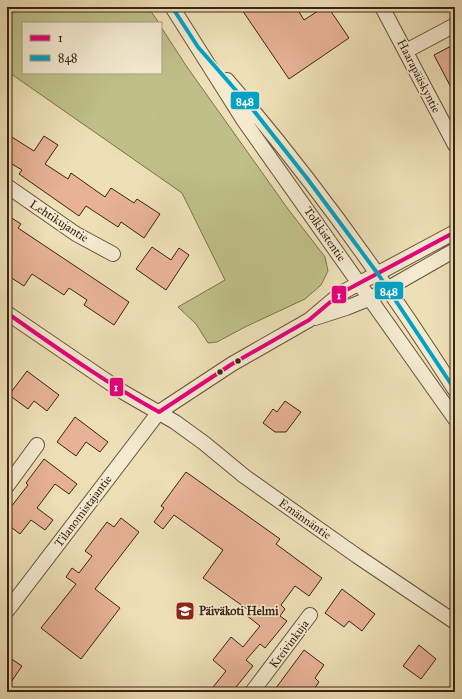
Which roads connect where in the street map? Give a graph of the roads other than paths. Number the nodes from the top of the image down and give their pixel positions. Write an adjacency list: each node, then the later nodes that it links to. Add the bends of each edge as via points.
1 (172, 7): 4 (street, Tolkkistentie)
2 (382, 7): 5 (street, Haarapääskyntie)
3 (455, 25): 5 (street)
4 (198, 47): 11 (street, Tolkkistentie, via 268,129); 12 (street, Tolkkistentie, via 244,121)
5 (406, 51): 6 (street, Haarapääskyntie)
6 (455, 145)
7 (7, 186): 10 (street, Lehtikujantie, via 76,234)
8 (455, 232): 11 (street)
9 (455, 250): 13 (street)
10 (113, 254)
11 (378, 274): 12 (street); 13 (street, Tolkkistentie)
12 (360, 283): 14 (street, Tolkkistentie); 16 (street, via 341,293)
13 (388, 288): 14 (street); 17 (street, Tolkkistentie)
14 (370, 298): 16 (street); 19 (street, Tolkkistentie)
15 (7, 313): 18 (street, Emännäntie, via 104,380)
16 (309, 320): 18 (street, Tilanomistajantie, via 232,364)
17 (455, 390)
18 (159, 412): 22 (street, Tilanomistajantie); 24 (street, Emännäntie, via 204,442 250,480 357,556)
19 (455, 419)
20 (38, 445): 21 (street)
21 (7, 486)
22 (7, 611)
23 (310, 615): 25 (street, Kreivinkuja)
24 (455, 622)
25 (252, 692)

